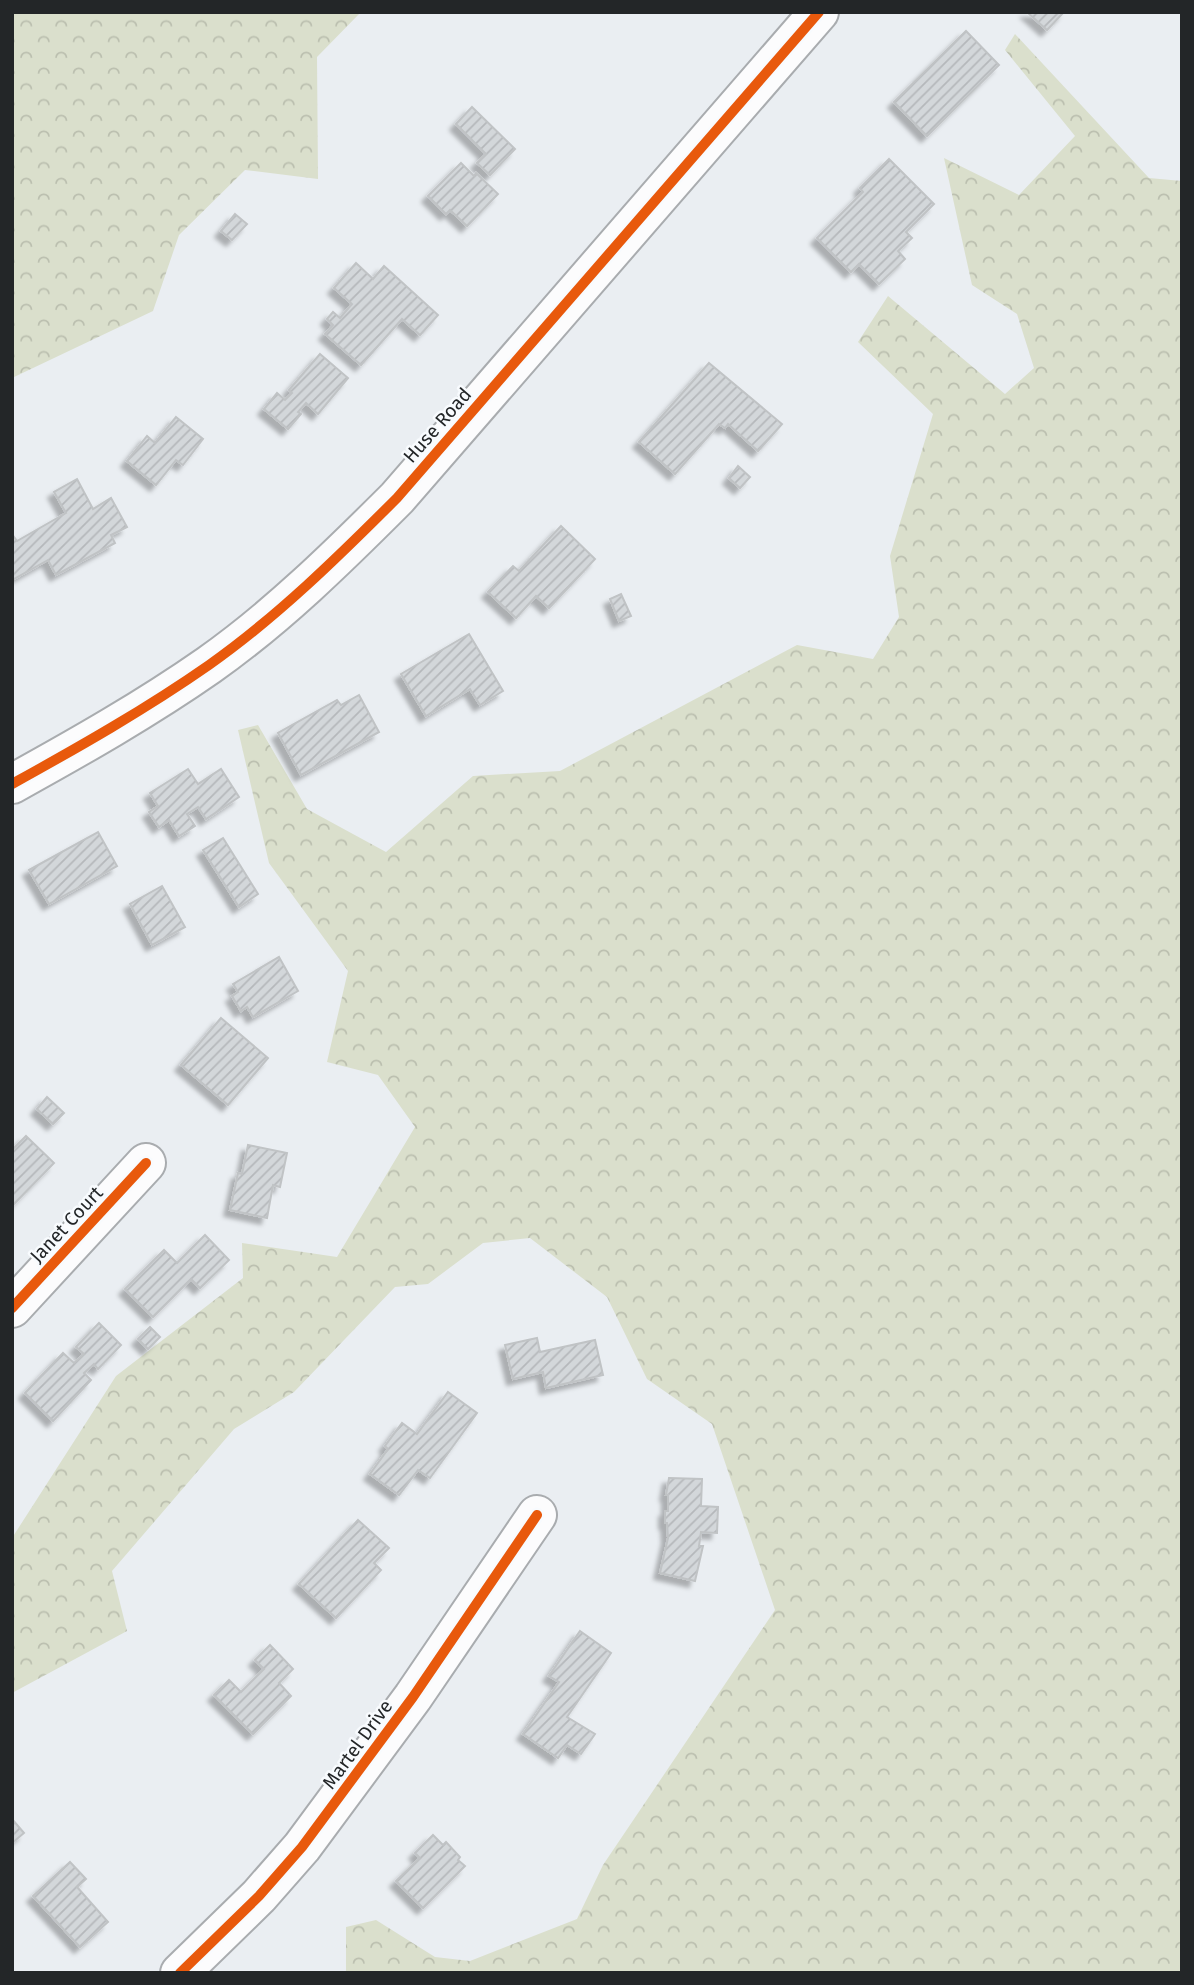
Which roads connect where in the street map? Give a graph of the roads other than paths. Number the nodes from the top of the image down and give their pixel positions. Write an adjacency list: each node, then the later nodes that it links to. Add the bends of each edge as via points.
1 (819, 12): 2 (street, Huse Road, via 397,498 346,548 210,664)
2 (12, 784)
3 (146, 1163): 4 (street, Janet Court)
4 (12, 1308)
5 (537, 1515): 6 (street, Martel Drive, via 413,1697 302,1847)
6 (180, 1973)

